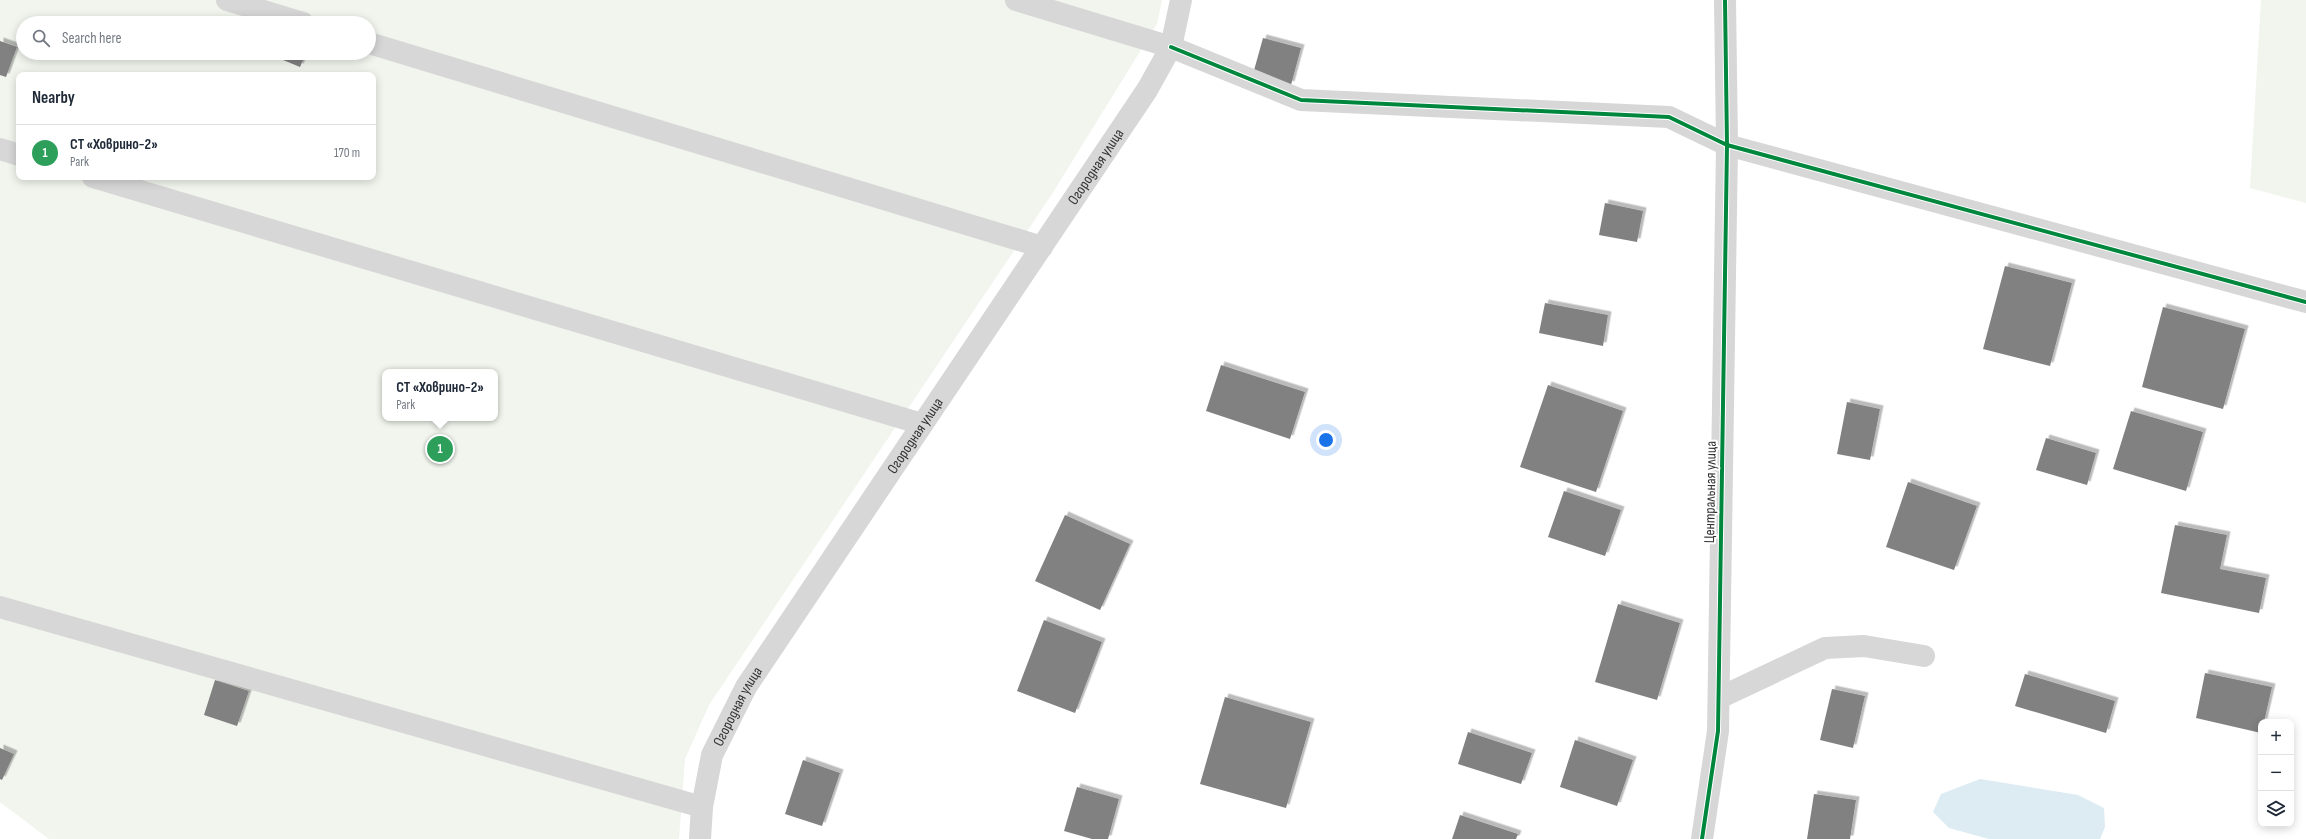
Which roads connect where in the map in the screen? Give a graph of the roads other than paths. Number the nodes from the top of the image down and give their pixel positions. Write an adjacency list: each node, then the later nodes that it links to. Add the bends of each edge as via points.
1 (227, 0): 5 (street)
2 (1016, 0): 7 (street)
3 (1181, 0): 7 (street, Огородная улица)
4 (1726, 0): 8 (street, Центральная улица)
5 (280, 16)
6 (376, 45): 12 (street)
7 (1171, 47): 8 (street, via 1301,100 1670,117); 12 (street, Огородная улица, via 1147,90)
8 (1727, 145): 13 (street); 17 (street, Центральная улица)
9 (0, 149): 10 (street)
10 (16, 154)
11 (103, 180): 14 (street)
12 (1042, 247): 14 (street, Огородная улица)
13 (2306, 302)
14 (922, 424): 18 (street, Огородная улица, via 746,687 712,755)
15 (0, 607): 18 (street)
16 (1924, 656): 17 (street, via 1864,646 1826,648)
17 (1719, 698): 20 (street, Центральная улица, via 1718,731)
18 (702, 807): 19 (street, Огородная улица)
19 (700, 839)
20 (1702, 839)

